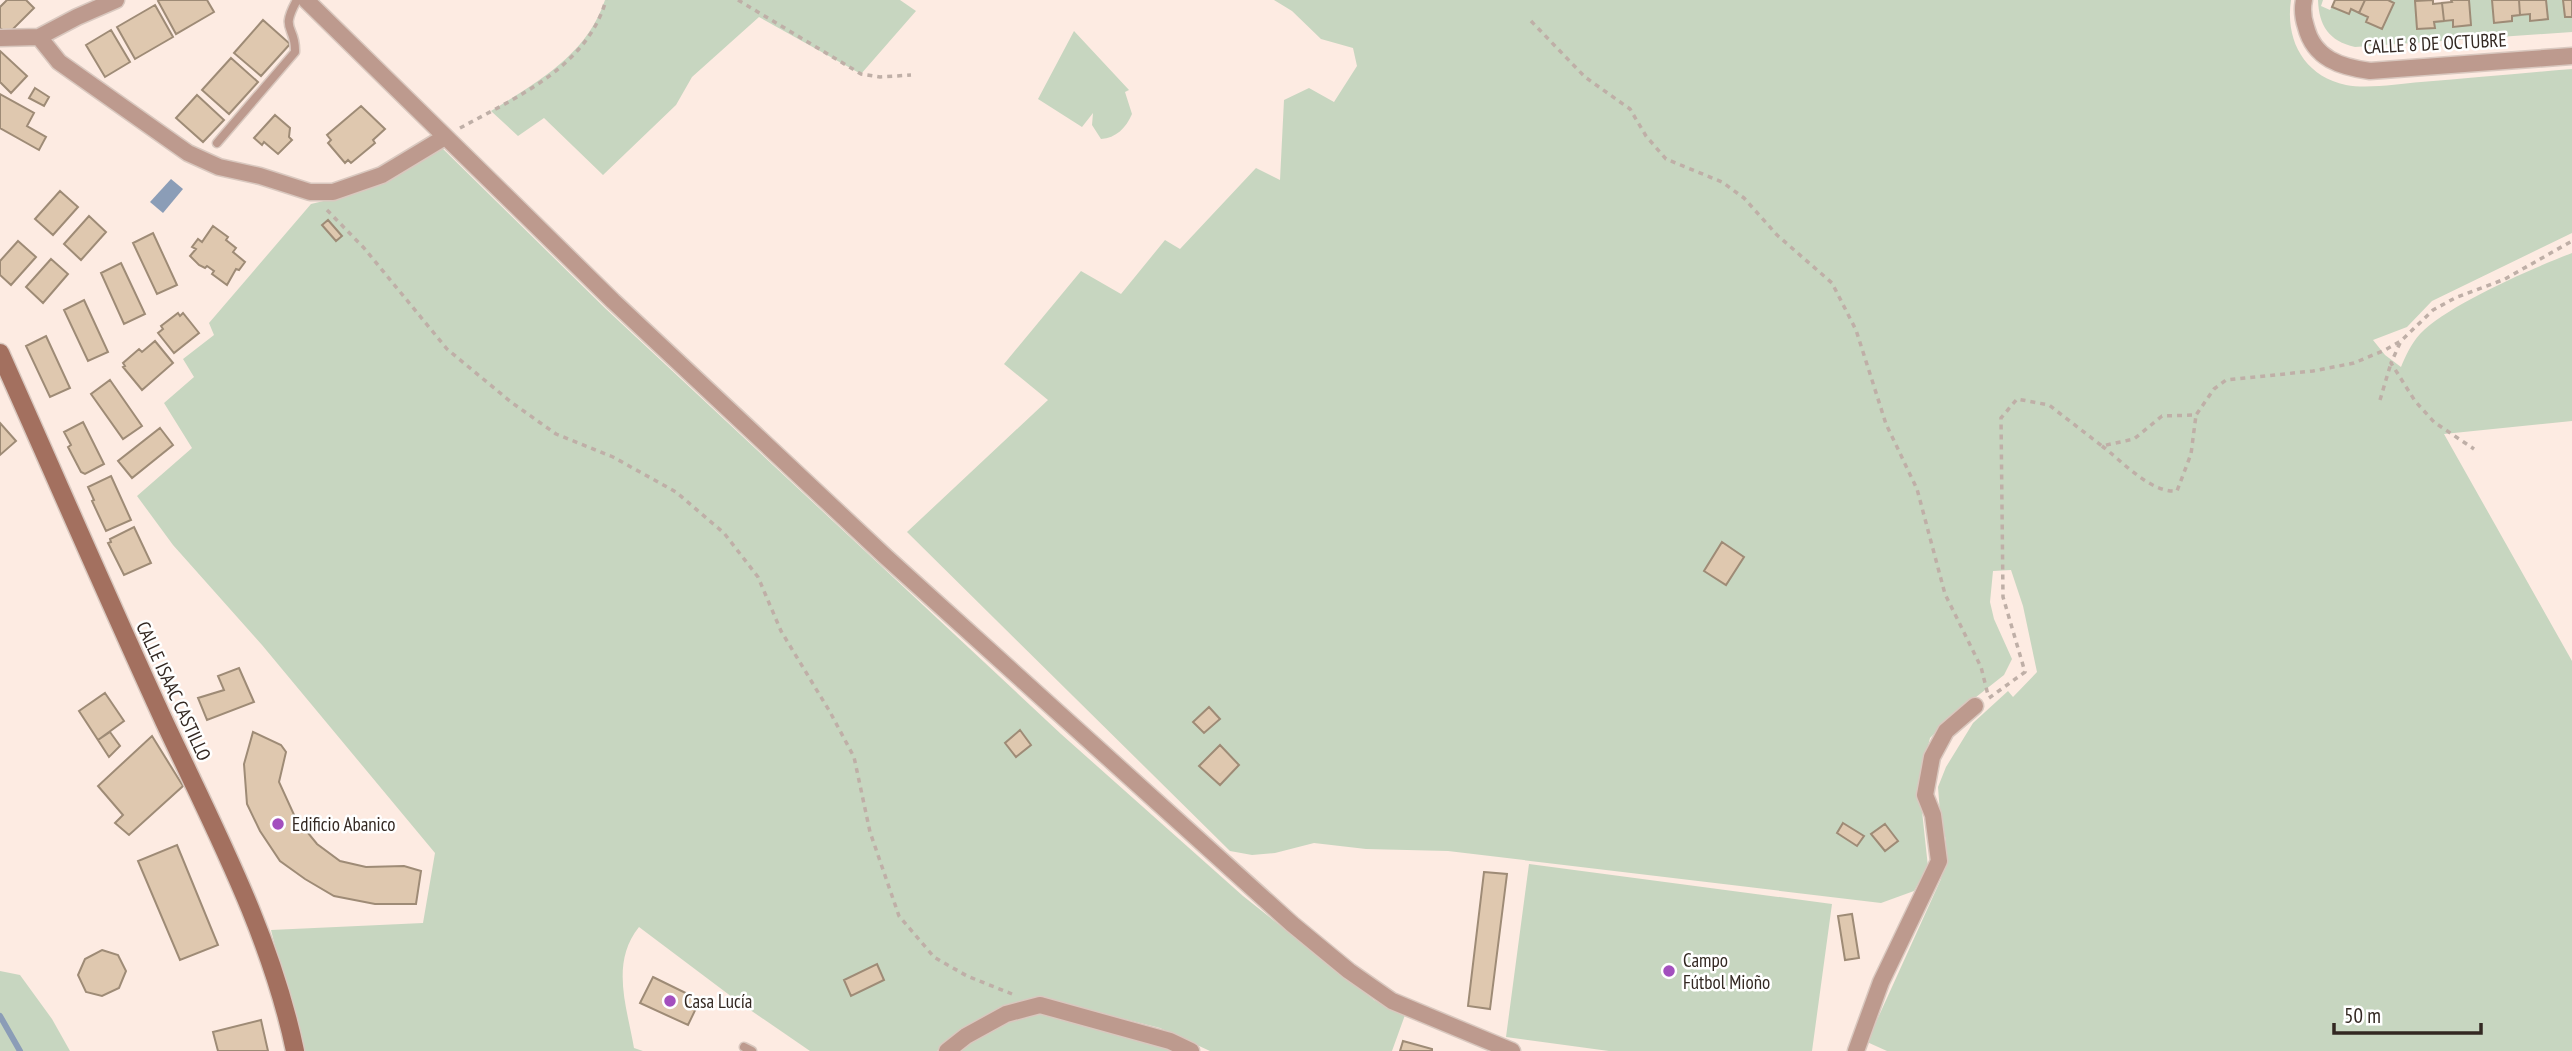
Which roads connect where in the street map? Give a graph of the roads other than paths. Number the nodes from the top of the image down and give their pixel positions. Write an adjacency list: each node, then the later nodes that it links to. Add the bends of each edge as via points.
1 (116, 0): 5 (street)
2 (297, 0): 9 (lane, via 288,16 295,52)
3 (306, 0): 8 (street)
4 (2304, 0): 7 (street, CALLE 8 DE OCTUBRE, via 2305,25 2314,47 2339,66 2370,71)
5 (39, 37): 6 (street); 8 (street, via 59,62 188,153 219,167 310,192 333,192 382,174)
6 (0, 38)
7 (2572, 56)
8 (445, 137): 15 (street, via 613,302 886,557 1292,924 1392,1000)
9 (217, 143)
10 (0, 353): 12 (street, CALLE ISAAC CASTILLO, via 239,883 288,1016)
11 (1982, 702): 16 (street, via 1946,731 1932,757 1925,795 1939,861 1881,982)
12 (295, 1051)
13 (947, 1051): 14 (street, via 1006,1014 1040,1005)
14 (1191, 1051)
15 (1512, 1051)
16 (1856, 1051)

